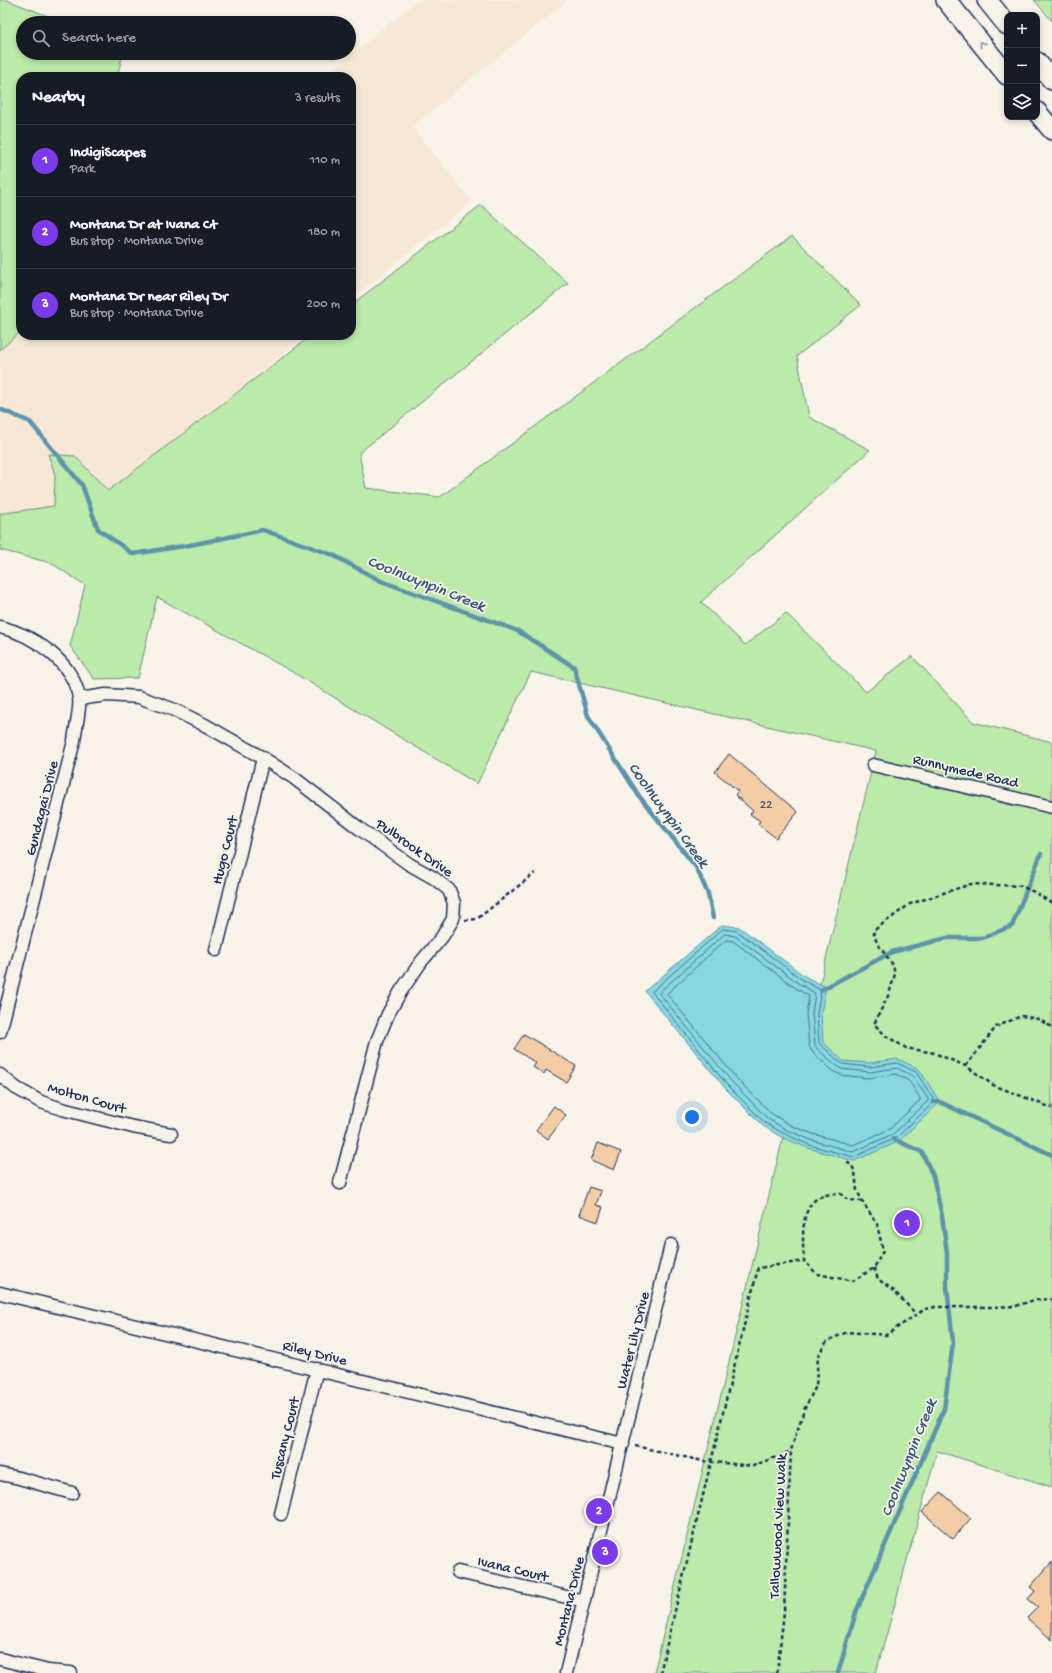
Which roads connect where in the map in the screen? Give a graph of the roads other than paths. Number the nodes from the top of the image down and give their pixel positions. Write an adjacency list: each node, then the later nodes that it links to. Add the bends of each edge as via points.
1 (946, 0): 5 (main road, one-way to 1)
2 (987, 0): 3 (main road)
3 (1004, 21)
4 (1040, 66): 6 (main road)
5 (1004, 71)
6 (1052, 80)
7 (1040, 116): 8 (main road)
8 (1052, 130)
9 (0, 627): 10 (street, Gundagai Drive, via 32,640 58,658 73,678)
10 (79, 699): 11 (street, Pulbrook Drive, via 106,695 138,698 172,709); 15 (street, Gundagai Drive, via 74,741)
11 (264, 758): 14 (street, Hugo Court); 18 (street, Pulbrook Drive, via 409,864 434,878 449,890 454,904 453,919 400,991 388,1014 377,1041)
12 (873, 765): 13 (street, Runnymede Road)
13 (1052, 807)
14 (216, 950)
15 (0, 1032)
16 (0, 1075): 17 (street, Molton Court, via 16,1088 62,1109)
17 (171, 1134)
18 (340, 1183)
19 (671, 1245): 22 (street, Water Lily Drive)
20 (0, 1293): 21 (street, Riley Drive)
21 (317, 1369): 22 (street, Riley Drive); 25 (street, Tuscany Court)
22 (629, 1445): 27 (street, Montana Drive)
23 (0, 1474): 24 (street)
24 (72, 1493)
25 (281, 1514)
26 (458, 1572): 27 (street, Ivana Court)
27 (584, 1601): 30 (street, Montana Drive)
28 (0, 1659): 29 (street, via 48,1671)
29 (71, 1673)
30 (566, 1673)

